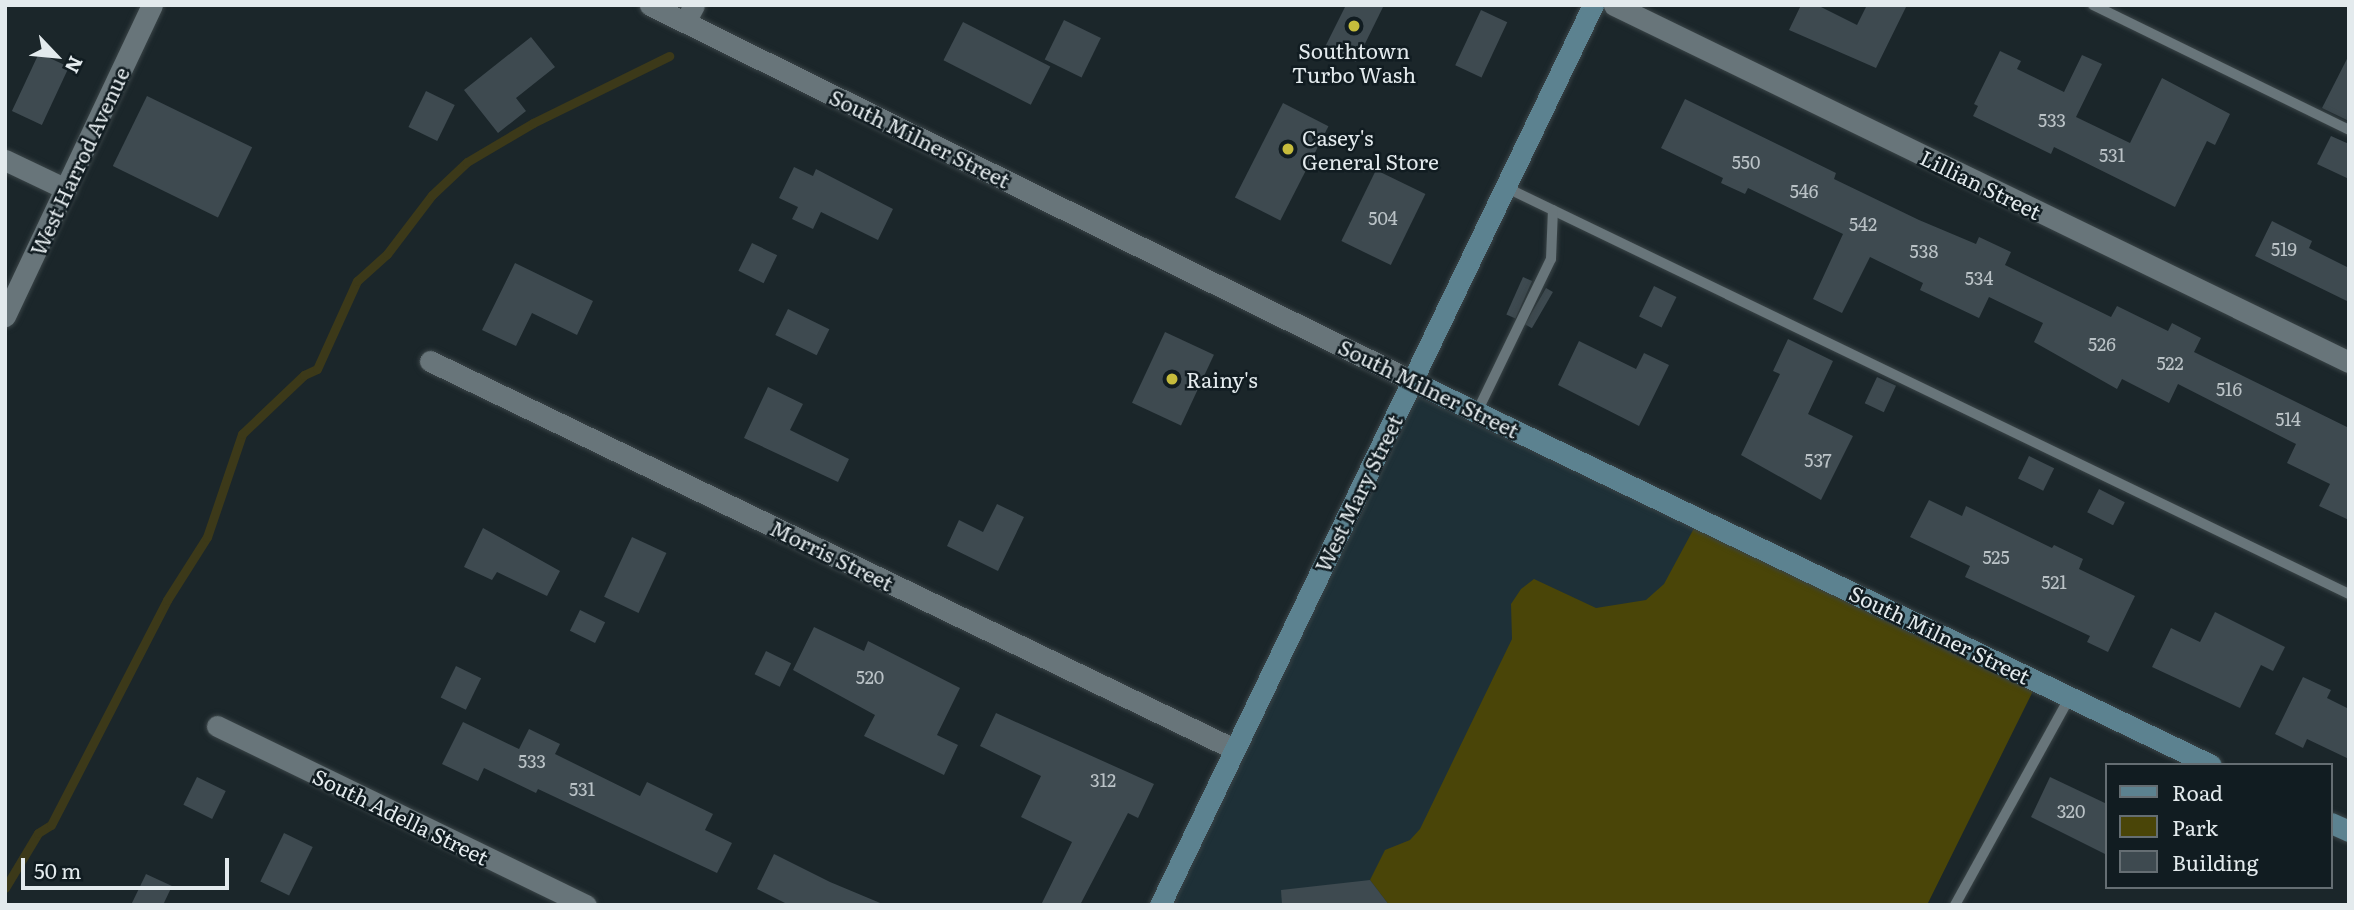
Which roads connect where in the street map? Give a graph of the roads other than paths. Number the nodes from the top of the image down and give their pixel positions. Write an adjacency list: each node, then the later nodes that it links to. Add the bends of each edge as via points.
1 (152, 5): 10 (street, West Harrod Avenue)
2 (650, 5): 6 (street, South Milner Street)
3 (1593, 5): 9 (main road, West Mary Street)
4 (1614, 5): 14 (street, Lillian Street)
5 (2093, 5): 7 (lane)
6 (690, 14): 15 (street, South Milner Street)
7 (2349, 130)
8 (5, 160): 10 (street)
9 (1505, 187): 11 (lane); 15 (main road, West Mary Street)
10 (66, 190): 12 (street, West Harrod Avenue)
11 (1553, 210): 16 (lane, via 1550,260); 17 (lane)
12 (5, 316)
13 (429, 361): 20 (street, Morris Street)
14 (2349, 362)
15 (1412, 381): 16 (main road, South Milner Street); 20 (main road, West Mary Street)
16 (1477, 412): 18 (main road, South Milner Street)
17 (2349, 594)
18 (2070, 697): 21 (main road, South Milner Street); 26 (lane)
19 (217, 726): 24 (street, South Adella Street)
20 (1234, 749): 25 (main road, West Mary Street)
21 (2207, 763)
22 (2333, 824): 23 (main road)
23 (2349, 831)
24 (586, 905)
25 (1160, 905)
26 (1955, 905)

